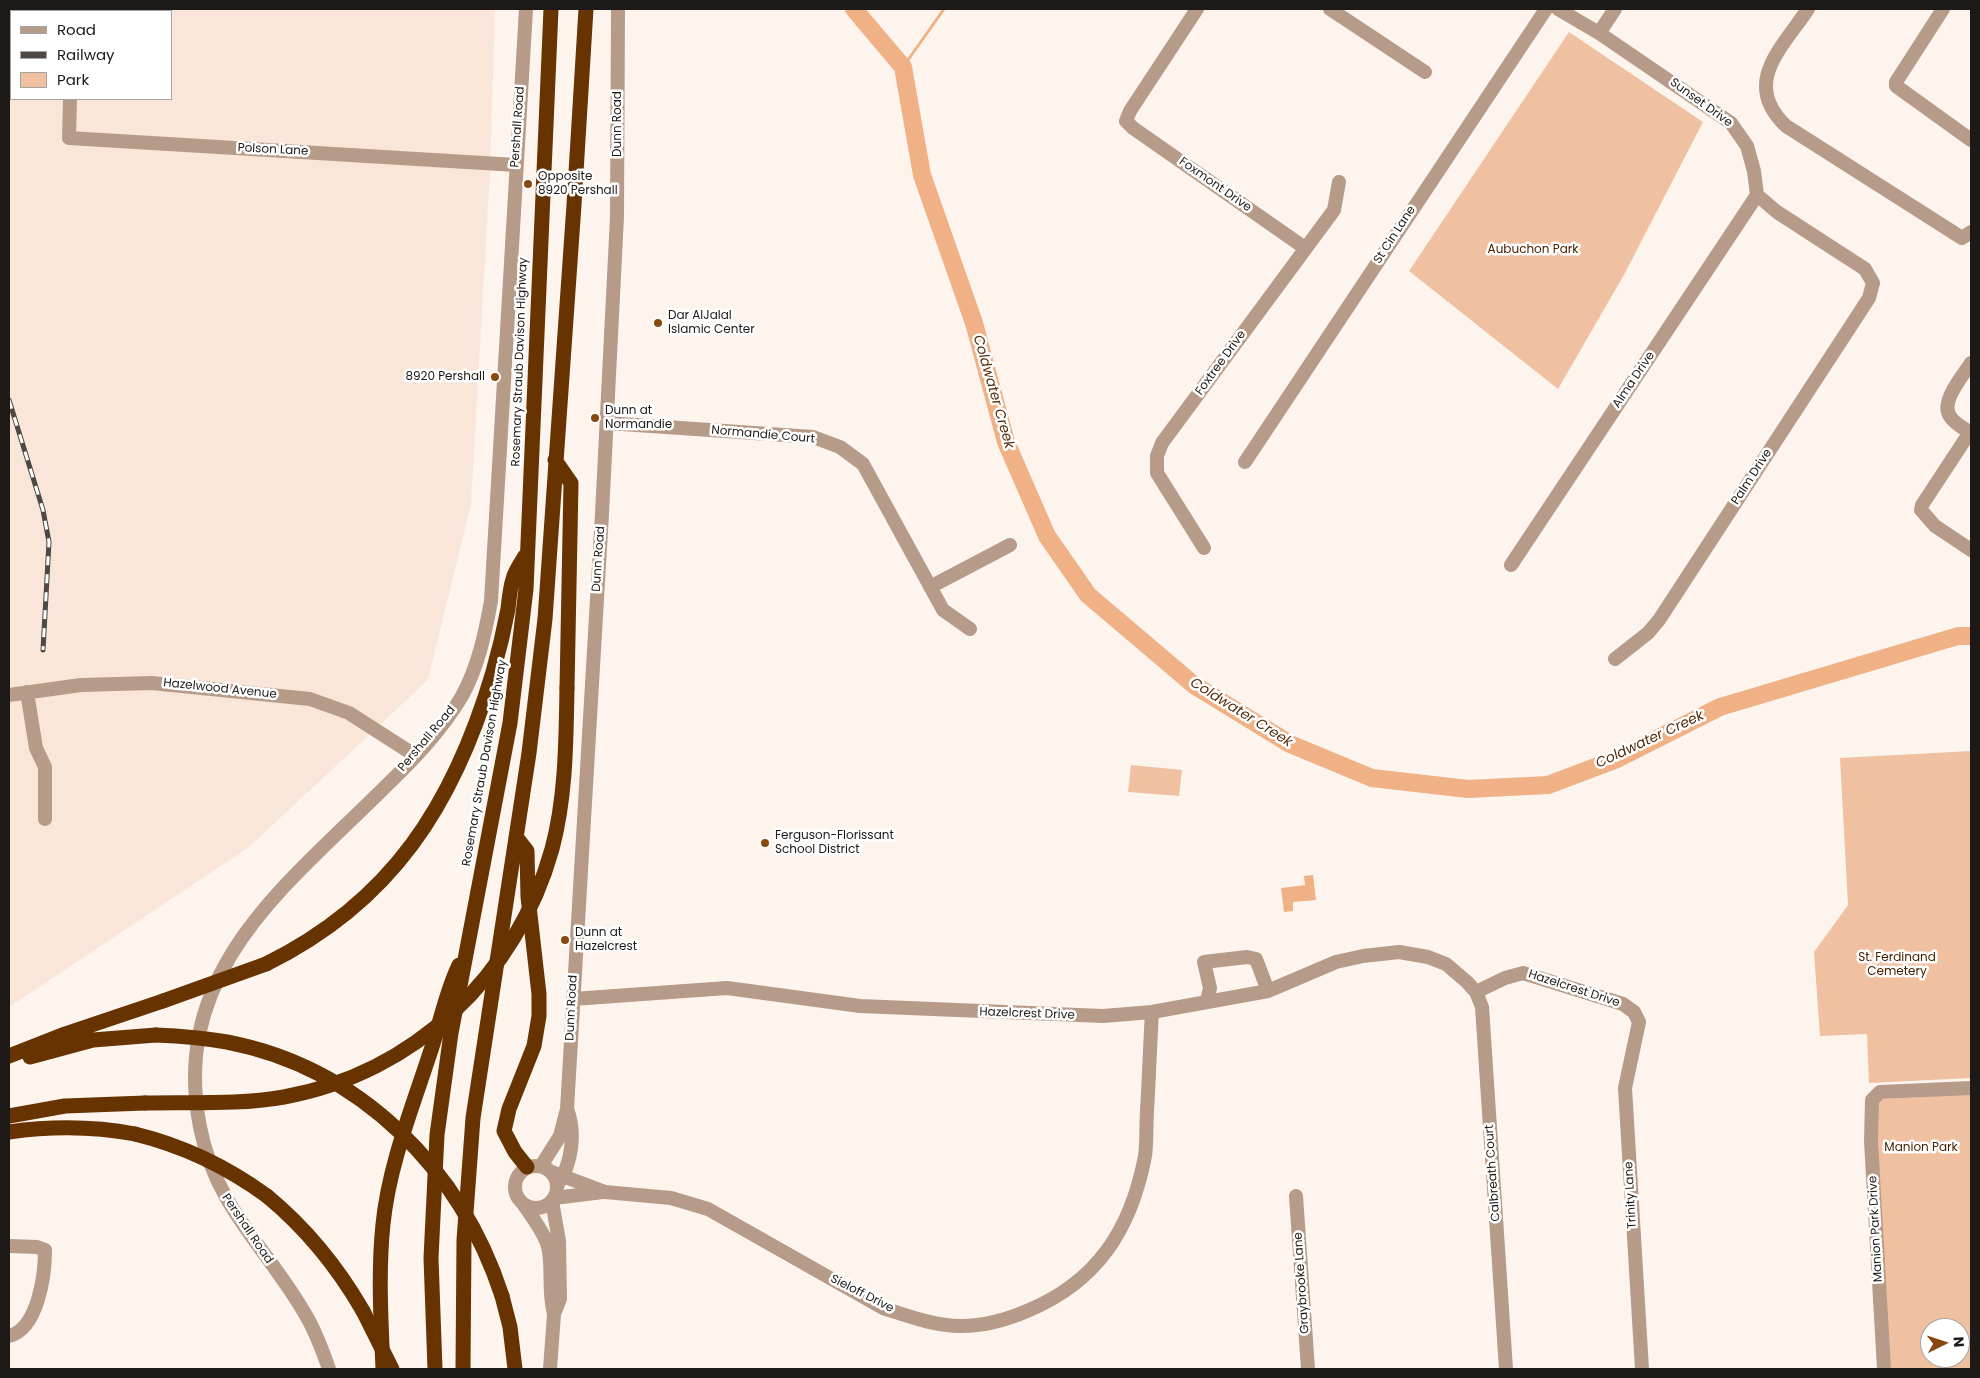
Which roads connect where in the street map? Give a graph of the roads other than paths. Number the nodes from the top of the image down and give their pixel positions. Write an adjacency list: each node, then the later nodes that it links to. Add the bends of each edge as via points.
1 (526, 9): 16 (street, Pershall Road)
2 (551, 9): 28 (highway, Rosemary Straub Davison Highway)
3 (586, 9): 24 (highway)
4 (618, 9): 22 (street, Dunn Road, via 617,217)
5 (1197, 9): 20 (street, Foxmont Drive, via 1126,121)
6 (1330, 9): 13 (street)
7 (1546, 9): 25 (street, St Cin Lane)
8 (1558, 9): 12 (street, Sunset Drive)
9 (1615, 9): 12 (street)
10 (1808, 9): 19 (street, via 1767,70 1765,92 1777,118 1962,238)
11 (1943, 9): 15 (street, via 1896,86)
12 (1599, 33): 18 (street, Sunset Drive, via 1731,123 1748,146)
13 (1425, 72)
14 (70, 100): 16 (street, Polson Lane, via 69,138)
15 (1971, 140)
16 (516, 165): 36 (street, Pershall Road, via 490,610 476,664 462,696)
17 (1339, 182): 20 (street, Foxtree Drive, via 1334,210)
18 (1757, 195): 30 (street, Alma Drive); 33 (street, Palm Drive, via 1777,212 1865,269 1873,283 1869,298 1659,620)
19 (1971, 232)
20 (1305, 248): 27 (street, Foxtree Drive, via 1162,443 1157,456 1157,473)
21 (1971, 362): 23 (street, via 1948,400 1950,418)
22 (607, 422): 31 (street, Normandie Court, via 813,437 840,447 863,464); 42 (street, Dunn Road)
23 (1970, 433): 29 (street, via 1921,510 1935,526)
24 (554, 460): 38 (highway, via 541,653); 50 (highway, bridge, via 571,483 562,795 552,848 530,909 479,988 434,1030 384,1062 329,1085 263,1099 65,1106)
25 (1245, 462)
26 (1010, 545): 31 (street)
27 (1204, 548)
28 (528, 550): 39 (highway, Rosemary Straub Davison Highway, via 510,723); 46 (highway, bridge, via 513,579 494,670 474,729 451,781 412,846 367,897 317,936 266,964)
29 (1971, 550)
30 (1511, 565)
31 (930, 587): 32 (street, Normandie Court, via 943,610)
32 (970, 629)
33 (1615, 659)
34 (27, 692): 35 (street, Hazelwood Avenue); 36 (street, Hazelwood Avenue, via 81,685 152,683 310,699 349,713); 37 (street, via 36,748 45,767)
35 (9, 695)
36 (416, 756): 59 (street, Pershall Road, via 245,932 219,975 205,1012 198,1048 198,1112 214,1174 231,1208 307,1318)
37 (45, 819)
38 (516, 837): 52 (highway, via 527,851 539,1016 534,1046 512,1100 504,1131 515,1152); 63 (highway, via 473,1118 464,1240)
39 (468, 948): 60 (highway, via 448,987 399,1146 388,1194 383,1224); 62 (highway, Rosemary Straub Davison Highway, via 444,1077 433,1184 431,1258)
40 (1471, 987): 41 (street, Hazelcrest Drive, via 1446,964 1399,952 1336,962); 45 (street, Hazelcrest Drive, via 1523,973 1623,1004 1634,1012); 67 (street, Calbreath Court, via 1482,1006 1484,1027)
41 (1268, 991): 43 (street, Hazelcrest Drive); 43 (street, via 1256,959 1204,962 1210,988)
42 (572, 999): 44 (street, Hazelcrest Drive, via 727,988 906,1010 1094,1016); 49 (street, Dunn Road)
43 (1207, 1002): 44 (street, Hazelcrest Drive)
44 (1152, 1012): 53 (street, Sieloff Drive, via 1145,1155 1132,1203 1113,1244 1087,1276 1048,1303 1006,1320 961,1326 921,1320 883,1308 708,1209 671,1198)
45 (1639, 1022): 68 (street, Trinity Lane, via 1625,1088)
46 (9, 1056)
47 (9, 1066): 64 (highway, bridge, via 92,1040 156,1035 220,1041 262,1051 325,1077 382,1116 425,1157 451,1190 485,1250 502,1296)
48 (1971, 1088): 69 (street, Manion Park Drive, via 1880,1092 1872,1100 1871,1141)
49 (567, 1109): 52 (street, Dunn Road); 52 (street, Dunn Road, via 572,1123 568,1166)
50 (9, 1116)
51 (9, 1132): 61 (highway, bridge, via 66,1127 103,1128 192,1151 223,1167 267,1196 316,1242 364,1311)
52 (549, 1181): 53 (street, Sieloff Drive); 53 (street, Sieloff Drive); 55 (street, via 537,1208); 55 (street, Dunn Road, via 518,1176 514,1188); 57 (street, Dunn Road, via 559,1242 560,1299)
53 (605, 1192)
54 (1296, 1196): 66 (street, Graybrooke Lane)
55 (524, 1205): 57 (street, Dunn Road, via 546,1241)
56 (9, 1246): 58 (street, via 46,1250 45,1270 34,1312 25,1326)
57 (554, 1314): 65 (street, Dunn Road)
58 (9, 1336)
59 (329, 1369)
60 (383, 1369)
61 (392, 1369)
62 (435, 1369)
63 (463, 1369)
64 (515, 1369)
65 (550, 1369)
66 (1308, 1369)
67 (1506, 1369)
68 (1642, 1369)
69 (1884, 1369)

